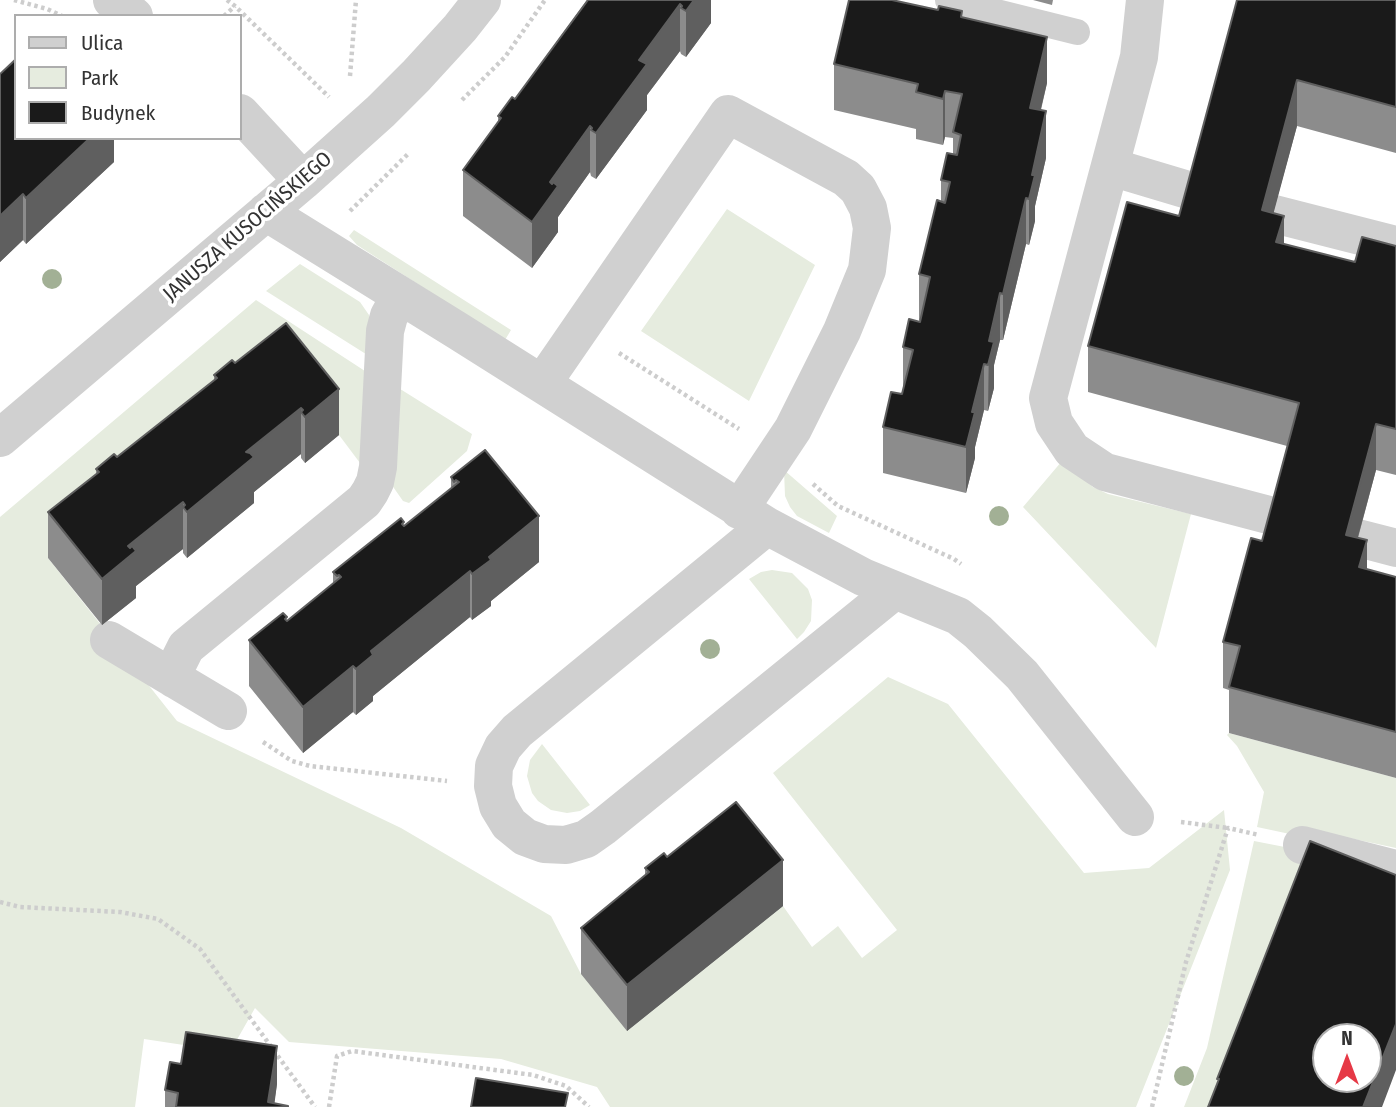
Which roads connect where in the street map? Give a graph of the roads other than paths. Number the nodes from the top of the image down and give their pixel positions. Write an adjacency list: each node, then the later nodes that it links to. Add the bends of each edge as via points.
1 (112, 0): 5 (street)
2 (482, 0): 9 (street, JANUSZA KUSOCIŃSKIEGO, via 416,76)
3 (948, 0): 6 (lane)
4 (1145, 0): 8 (street, via 1139,57)
5 (131, 14)
6 (1077, 32)
7 (242, 115): 9 (street)
8 (1111, 167): 10 (street); 18 (street, via 1048,398 1054,423 1072,450 1105,472)
9 (303, 181): 11 (street, JANUSZA KUSOCIŃSKIEGO)
10 (1198, 193)
11 (266, 212): 14 (street); 16 (street, JANUSZA KUSOCIŃSKIEGO)
12 (1274, 214): 13 (street)
13 (1396, 245)
14 (400, 296): 15 (street); 23 (street, via 385,331 379,467 370,492 186,647)
15 (542, 384): 17 (street); 17 (street, via 728,114 846,178 868,208 872,228 867,270 842,331 776,454)
16 (0, 438)
17 (753, 518): 21 (street); 21 (street, via 503,747 494,766 493,786 503,815 525,837 566,845 586,839)
18 (1280, 518)
19 (1358, 538): 20 (street)
20 (1396, 548)
21 (894, 591): 25 (street, via 958,617 999,651)
22 (109, 640): 23 (street)
23 (174, 679): 24 (street)
24 (229, 710)
25 (1135, 817)
26 (1302, 845): 27 (street)
27 (1396, 869)

